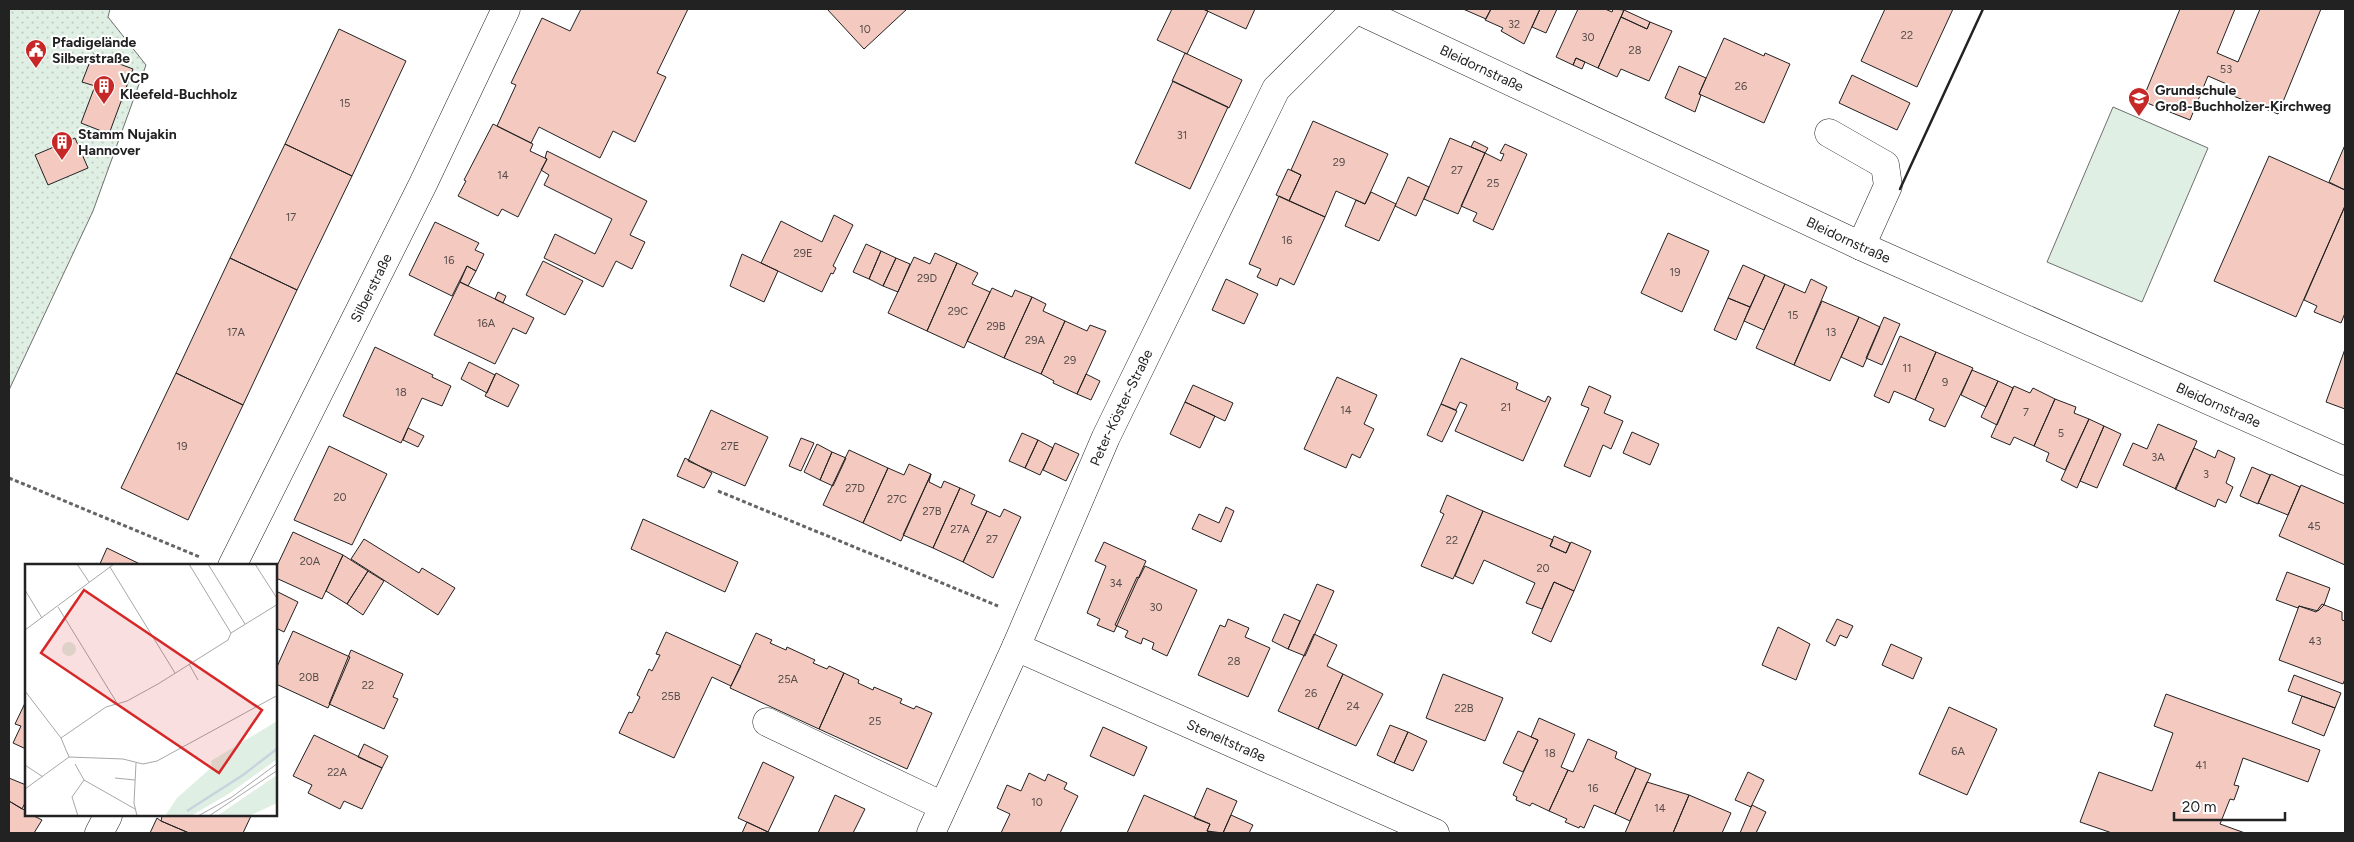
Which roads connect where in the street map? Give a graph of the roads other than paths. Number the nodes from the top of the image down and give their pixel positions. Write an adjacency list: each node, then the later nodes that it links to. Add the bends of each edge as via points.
1 (506, 9): 6 (street, Silberstraße, via 423,184)
2 (1356, 9): 4 (street, Bleidornstraße); 7 (street, Peter-Köster-Straße, via 1276,89 1106,437)
3 (1829, 133): 4 (street, via 1885,164 1888,186)
4 (1860, 246): 5 (street, Bleidornstraße)
5 (2345, 461)
6 (233, 564)
7 (1016, 647): 9 (street, Peter-Köster-Straße); 13 (street, Steneltstraße)
8 (767, 722): 9 (street)
9 (943, 806): 12 (street, Peter-Köster-Straße)
10 (107, 817): 11 (street)
11 (99, 833)
12 (931, 833)
13 (1435, 833)

